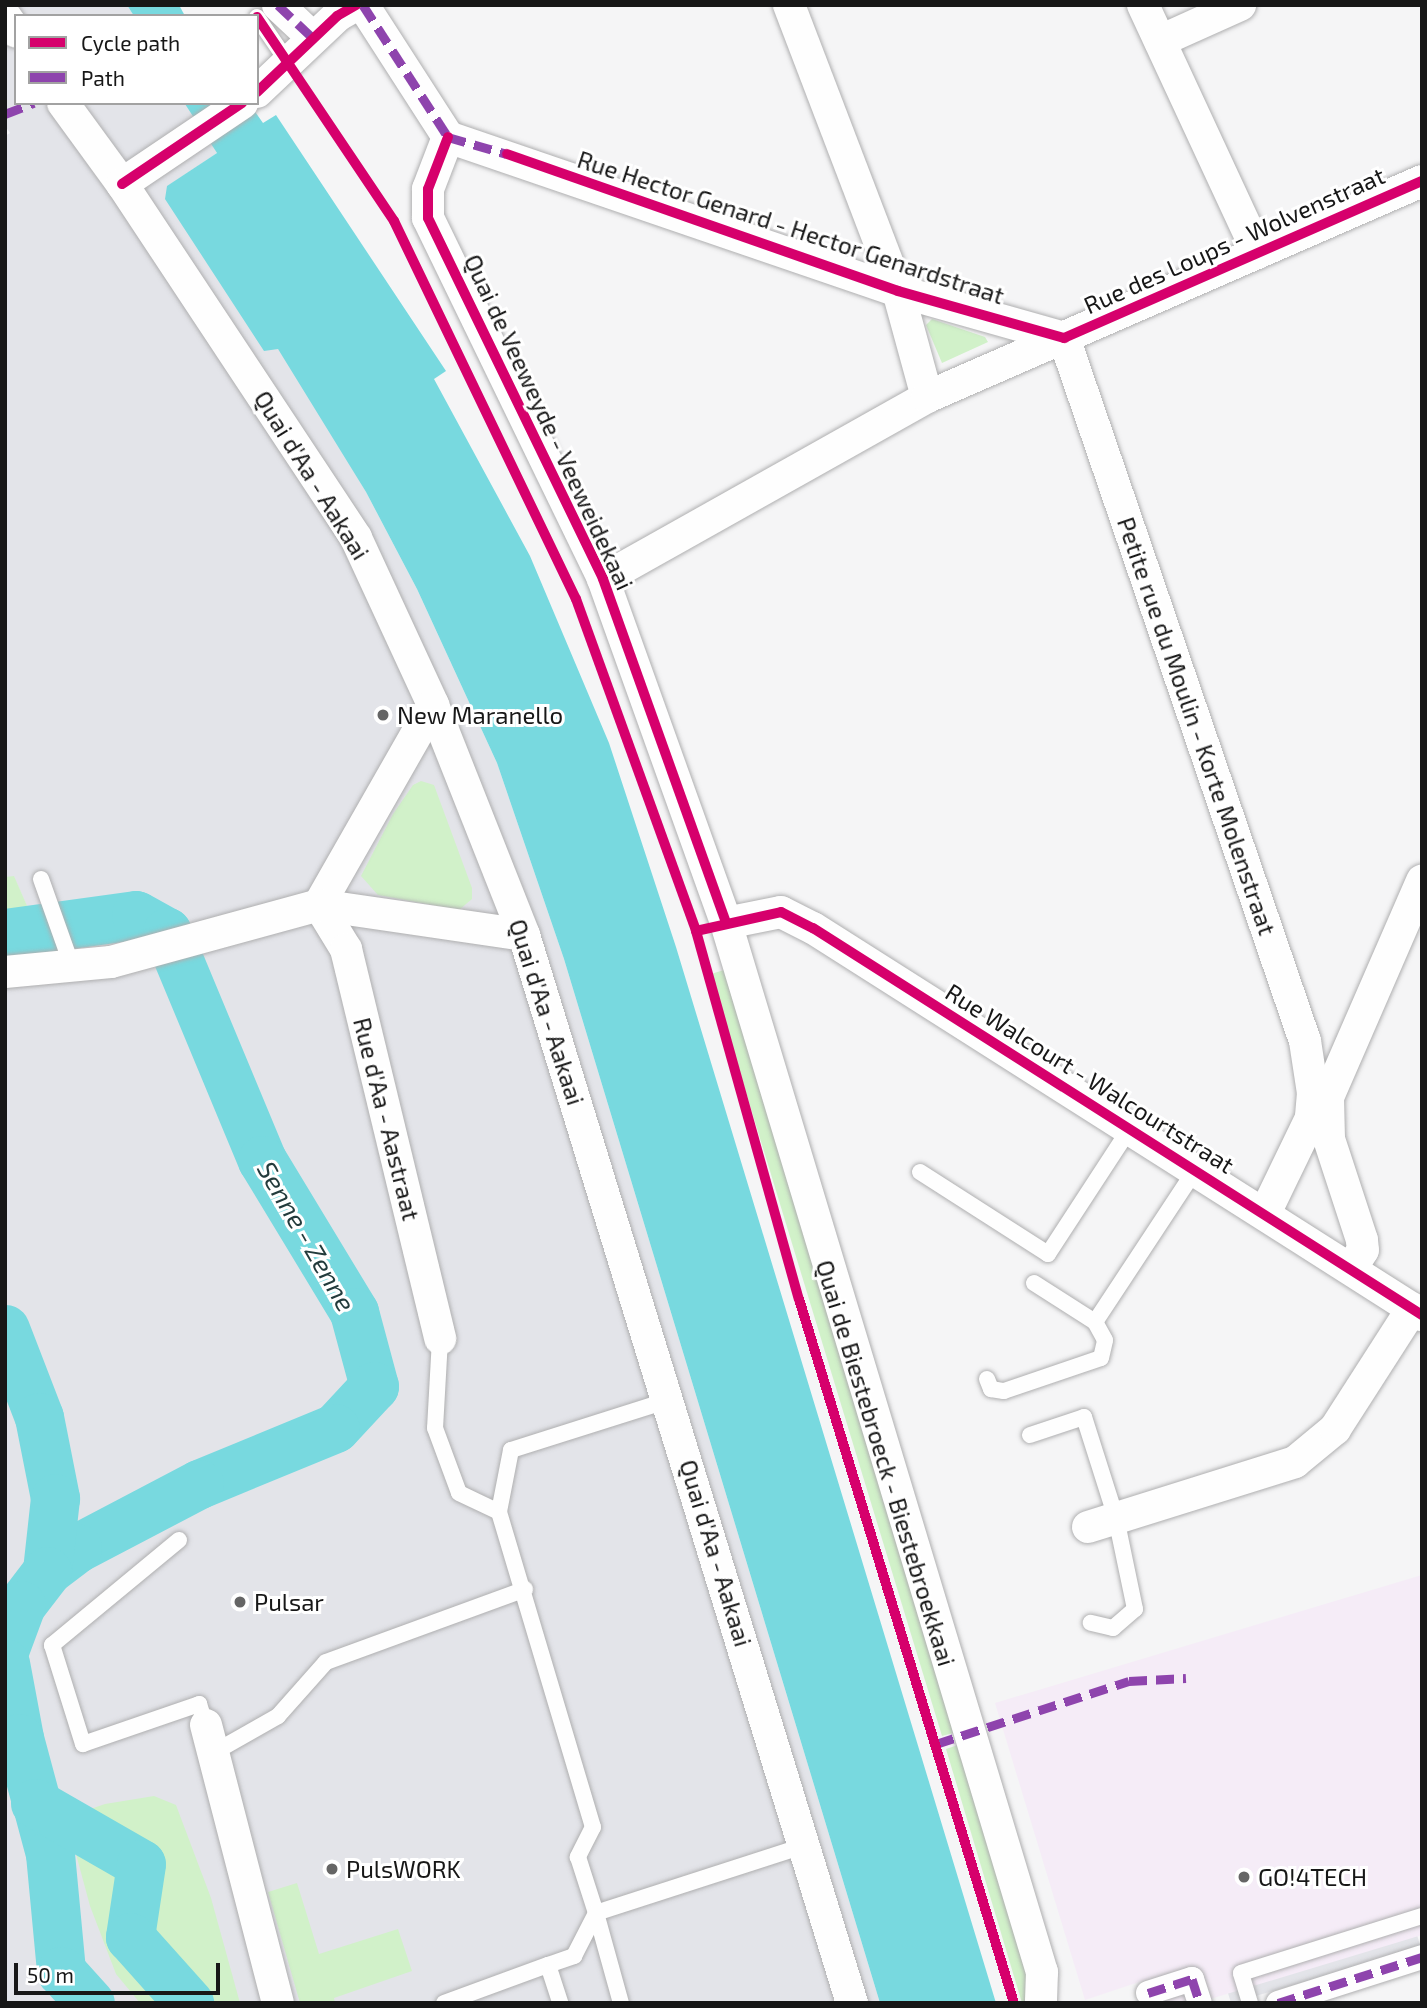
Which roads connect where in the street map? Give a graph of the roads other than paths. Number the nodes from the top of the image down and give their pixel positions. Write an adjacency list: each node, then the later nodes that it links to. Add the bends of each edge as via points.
1 (278, 5): 8 (street)
2 (356, 5): 8 (street)
3 (363, 5): 14 (street)
4 (789, 5): 18 (street)
5 (1143, 5): 9 (street)
6 (1240, 5): 9 (street)
7 (259, 19): 10 (lane)
8 (313, 38): 10 (street)
9 (1160, 41): 17 (street)
10 (287, 61): 11 (street)
11 (259, 90)
12 (64, 105): 16 (street, Quai d'Aa - Aakaai)
13 (239, 105): 16 (street)
14 (448, 137): 18 (street, Rue Hector Genard - Hector Genardstraat); 21 (street, Quai de Veeweyde - Veeweidekaai, via 428,188 428,218)
15 (1422, 181): 17 (street, Rue des Loups - Wolvenstraat)
16 (122, 184): 22 (street, Quai d'Aa - Aakaai, via 356,538)
17 (1258, 253): 19 (street, Rue des Loups - Wolvenstraat)
18 (898, 291): 19 (street, Rue Hector Genard - Hector Genardstraat); 20 (street)
19 (1064, 338): 20 (street, Rue des Loups - Wolvenstraat); 30 (street, Petite rue du Moulin - Korte Molenstraat)
20 (927, 397): 21 (street, Rue des Loups - Wolvenstraat)
21 (603, 579): 26 (street, Quai de Veeweyde - Veeweidekaai)
22 (433, 705): 25 (street); 27 (street, Quai d'Aa - Aakaai)
23 (41, 879): 28 (lane)
24 (1422, 880): 31 (street)
25 (319, 905): 27 (street); 28 (street, via 111,962); 41 (street, Rue d'Aa - Aastraat, via 346,949)
26 (726, 923): 33 (street, Rue Walcourt - Walcourtstraat, via 781,912 813,928); 62 (street, Quai de Biestebroeck - Biestebroekkaai, via 1042,1972)
27 (524, 935): 43 (street, Quai d'Aa - Aakaai)
28 (68, 955): 29 (street)
29 (5, 972)
30 (1305, 1041): 31 (street); 32 (street, Petite rue du Moulin - Korte Molenstraat)
31 (1346, 1048): 32 (street)
32 (1319, 1117): 36 (street); 37 (street, Petite rue du Moulin - Korte Molenstraat, via 1362,1240 1363,1250)
33 (1130, 1128): 34 (street, Rue Walcourt - Walcourtstraat); 35 (lane, via 1048,1254)
34 (1196, 1170): 36 (street, Rue Walcourt - Walcourtstraat); 40 (lane)
35 (920, 1172)
36 (1265, 1213): 37 (street, Rue Walcourt - Walcourtstraat)
37 (1351, 1269): 39 (street, Rue Walcourt - Walcourtstraat)
38 (1034, 1283): 40 (lane)
39 (1417, 1312): 46 (street, via 1335,1429 1294,1462)
40 (1095, 1322): 42 (lane, via 1105,1340 1101,1358 1004,1391 991,1389)
41 (440, 1339): 45 (lane, via 435,1428 459,1493)
42 (988, 1379)
43 (669, 1400): 45 (lane, via 511,1450); 51 (street, Quai d'Aa - Aakaai)
44 (1030, 1435): 46 (lane, via 1084,1417)
45 (499, 1512): 48 (lane)
46 (1102, 1522): 49 (lane, via 1135,1609 1112,1628)
47 (179, 1540): 50 (lane, via 52,1646 83,1744 199,1704)
48 (525, 1589): 50 (lane, via 326,1661 278,1716); 52 (lane, via 593,1827 578,1857)
49 (1091, 1623)
50 (210, 1739): 57 (street)
51 (804, 1846): 52 (lane); 61 (street, Quai d'Aa - Aakaai)
52 (596, 1913): 55 (lane, via 575,1956); 60 (lane)
53 (1422, 1916): 64 (lane, via 1241,1973)
54 (1422, 1957): 65 (street)
55 (548, 1965): 58 (lane); 59 (lane)
56 (1148, 1993): 63 (street, via 1192,1979)
57 (278, 2003)
58 (444, 2003)
59 (560, 2003)
60 (621, 2003)
61 (852, 2003)
62 (1041, 2003)
63 (1200, 2003)
64 (1250, 2003)
65 (1278, 2003)

